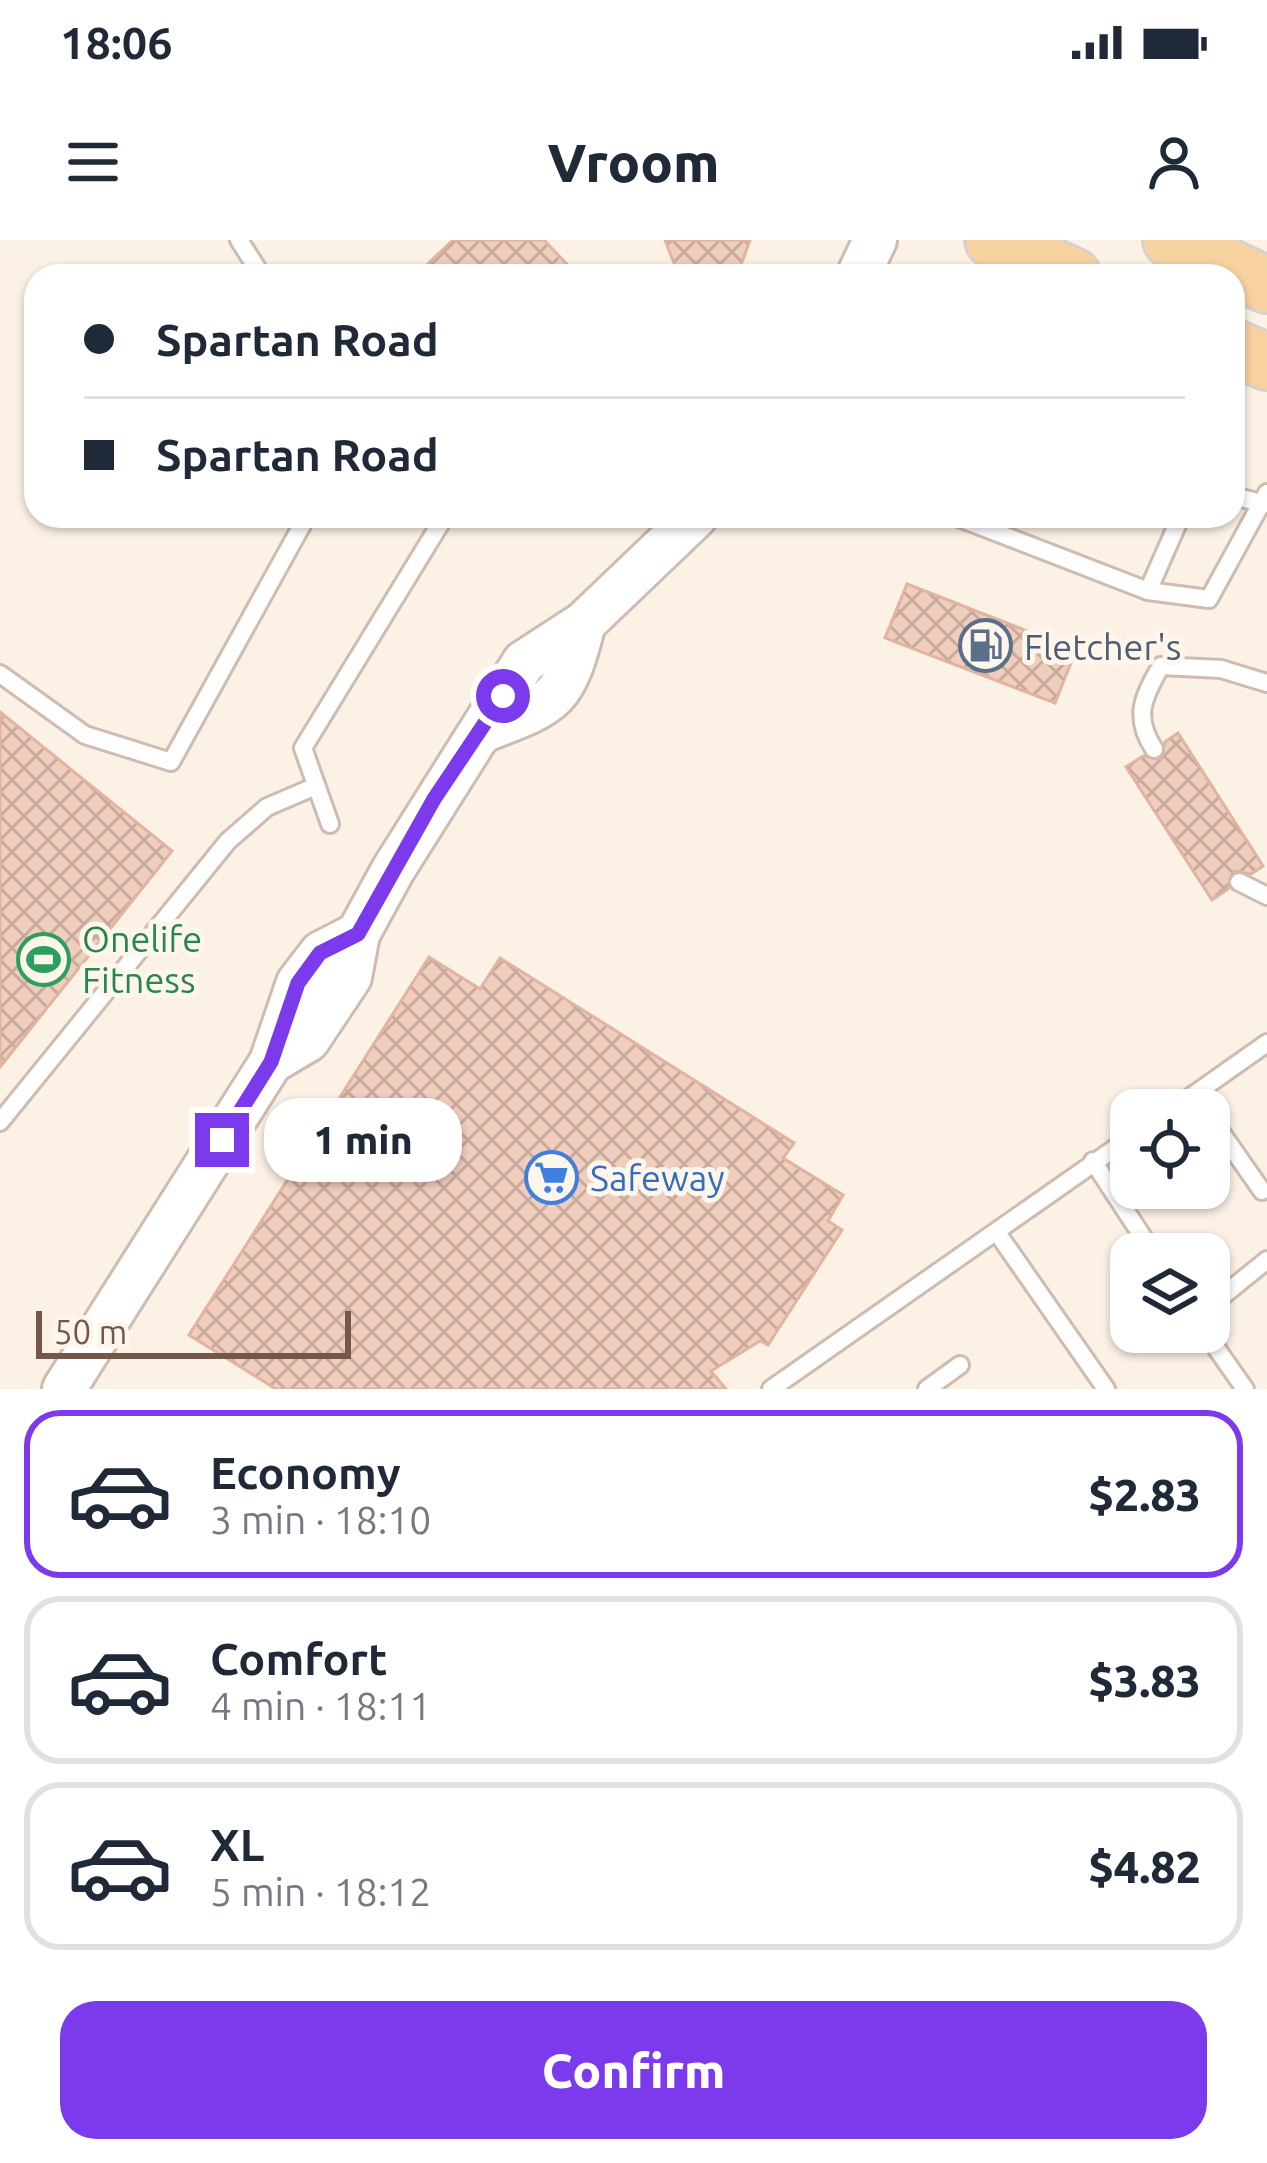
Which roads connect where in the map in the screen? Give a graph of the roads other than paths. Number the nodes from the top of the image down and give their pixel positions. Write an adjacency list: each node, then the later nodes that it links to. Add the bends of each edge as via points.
1 (993, 240): 3 (main road)
2 (1171, 240): 4 (main road)
3 (1046, 264)
4 (1222, 264)
5 (1265, 500): 11 (lane, via 1209,599)
6 (300, 528): 12 (lane, via 171,762 86,735)
7 (438, 528): 15 (lane, via 302,748)
8 (683, 528): 32 (street, via 584,623 571,677 544,708 482,731 358,934 350,977 308,1040 271,1062)
9 (985, 528): 11 (lane)
10 (1176, 528): 11 (lane)
11 (1148, 591)
12 (0, 674)
13 (1267, 682): 14 (lane, via 1161,665 1142,700 1140,728)
14 (1154, 749)
15 (316, 787): 16 (lane); 21 (lane, via 267,807 228,842)
16 (330, 824)
17 (1239, 882): 18 (lane)
18 (1267, 896)
19 (1267, 1043): 20 (lane)
20 (1221, 1089)
21 (0, 1123)
22 (1230, 1145): 25 (lane)
23 (1110, 1151): 24 (lane)
24 (1094, 1161): 26 (lane); 27 (lane)
25 (1262, 1191)
26 (1140, 1233)
27 (998, 1234): 33 (lane); 35 (lane)
28 (1267, 1260): 29 (lane)
29 (1230, 1290)
30 (1220, 1353): 36 (lane)
31 (960, 1365): 34 (lane)
32 (66, 1388)
33 (771, 1389)
34 (927, 1389)
35 (1106, 1389)
36 (1245, 1389)

